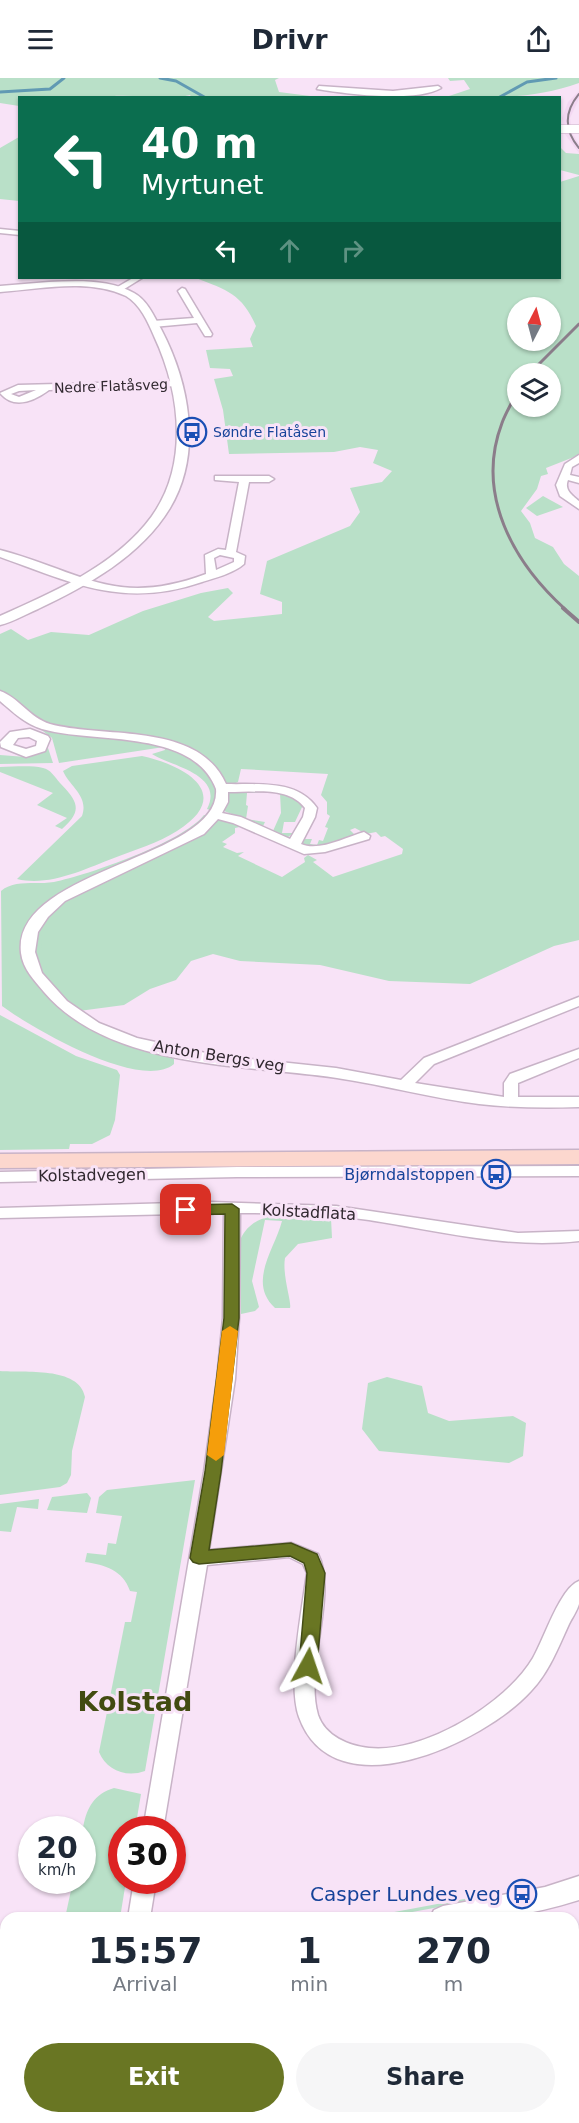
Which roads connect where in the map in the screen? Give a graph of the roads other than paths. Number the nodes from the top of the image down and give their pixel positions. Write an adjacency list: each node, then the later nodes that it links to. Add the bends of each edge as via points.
1 (335, 81): 2 (street, via 319,88 394,96)
2 (438, 88)
3 (561, 129): 4 (street, bridge)
4 (579, 129)
5 (0, 231): 6 (street)
6 (18, 233)
7 (133, 279): 9 (street)
8 (0, 289): 9 (street)
9 (118, 289): 12 (street, Nedre Flatåsveg, via 138,301)
10 (182, 291): 11 (street)
11 (200, 320): 12 (street); 13 (street)
12 (153, 324): 14 (street, Nedre Flatåsveg, via 168,351)
13 (208, 334)
14 (177, 384): 15 (street, Nedre Flatåsveg); 26 (street, Nedre Flatåsveg, via 184,435 168,500 150,527 124,552)
15 (46, 388)
16 (579, 458): 17 (street)
17 (563, 476): 21 (street); 22 (street, via 564,494)
18 (218, 478): 20 (street)
19 (269, 478): 20 (street)
20 (245, 479): 23 (street)
21 (579, 480)
22 (579, 506)
23 (231, 552): 25 (street, via 208,557); 25 (street, via 240,556 239,564)
24 (0, 553): 26 (street)
25 (211, 573): 26 (street, via 194,581 138,592)
26 (83, 581): 27 (street, Nedre Flatåsveg)
27 (0, 621)
28 (0, 695): 29 (street)
29 (29, 719): 30 (street, via 21,723); 31 (street, via 47,727 172,746 205,762)
30 (23, 733)
31 (223, 788): 32 (street, via 223,801); 34 (street, via 281,791 304,797 310,808 309,817)
32 (216, 814): 34 (street); 37 (street, Anton Bergs veg, via 199,831 60,898 41,914 27,939 28,957 43,985 77,1015 148,1046)
33 (364, 836): 34 (street, via 310,851)
34 (293, 846)
35 (579, 1001): 37 (street, via 429,1060)
36 (579, 1053): 38 (street, via 516,1077)
37 (405, 1085): 38 (street, Anton Bergs veg)
38 (511, 1102): 39 (street, Anton Bergs veg)
39 (579, 1102)
40 (579, 1157): 41 (main road, Kolstadvegen)
41 (0, 1161)
42 (579, 1171): 43 (street, Kolstadvegen)
43 (0, 1177)
44 (232, 1209): 45 (street, Kolstadflata); 46 (street, Kolstadflata, via 337,1211 502,1238); 47 (street, via 231,1318)
45 (0, 1213)
46 (579, 1236)
47 (199, 1558): 48 (street, via 291,1550 311,1559 316,1573 308,1714 315,1728 336,1749 372,1756 422,1749 478,1722 504,1704 536,1672); 49 (street)
48 (579, 1589)
49 (155, 1816)
50 (579, 1888): 52 (street)
51 (143, 1894): 54 (street)
52 (545, 1899): 53 (street); 55 (street)
53 (579, 1901)
54 (140, 1912)
55 (475, 1912)

